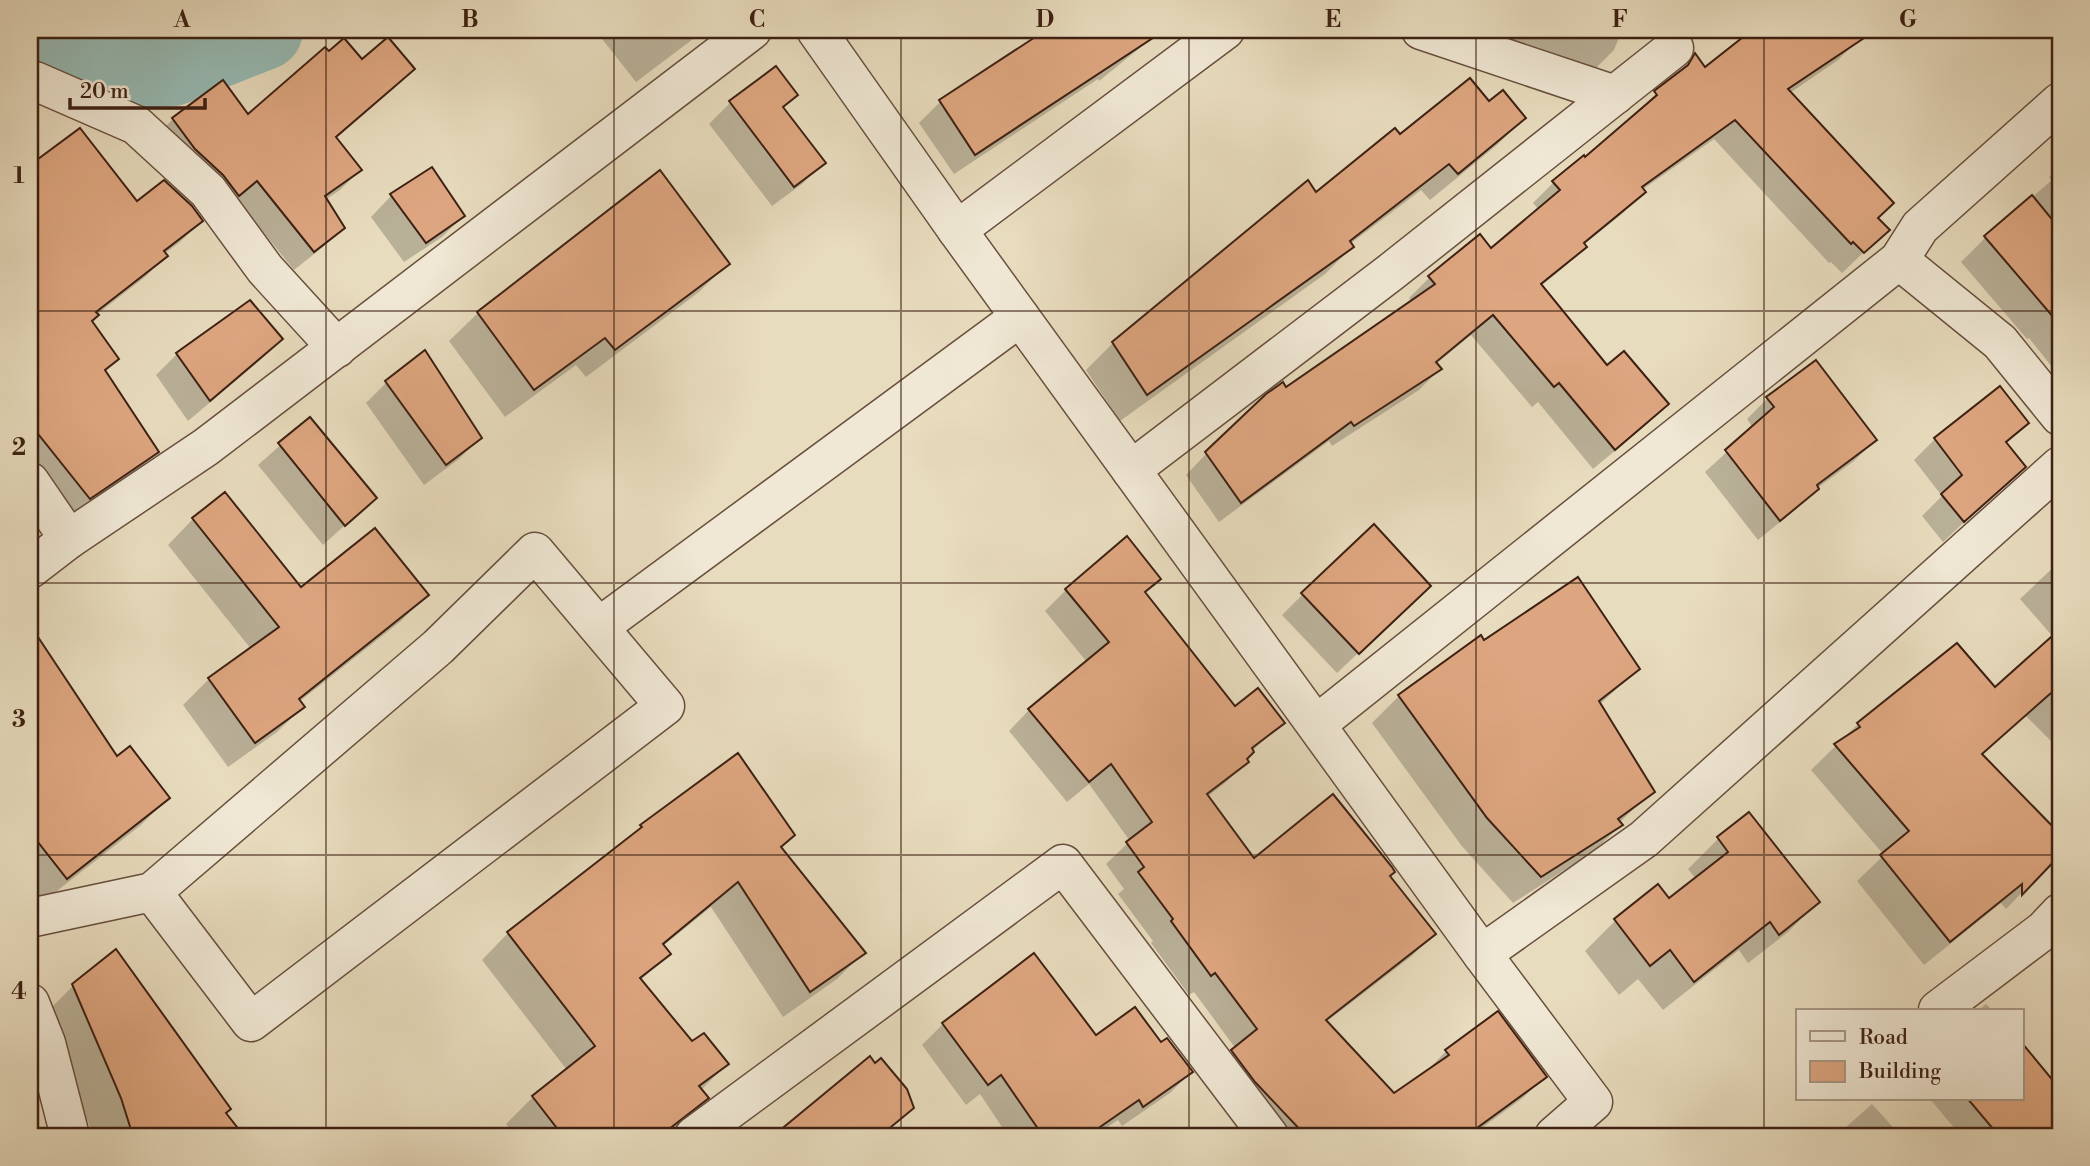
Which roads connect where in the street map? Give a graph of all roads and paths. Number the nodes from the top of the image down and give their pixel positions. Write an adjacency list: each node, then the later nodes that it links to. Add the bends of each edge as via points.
1 (752, 30): 12 (street)
2 (816, 30): 9 (street)
3 (1225, 30): 9 (street)
4 (1421, 30): 7 (street)
5 (1674, 48): 7 (street)
6 (30, 85): 12 (street, via 35,81 136,125 208,191 265,269)
7 (1615, 95): 15 (street)
8 (2060, 102): 10 (street, via 1920,227)
9 (957, 230): 11 (street)
10 (1899, 260): 13 (street, via 2000,342); 20 (street)
11 (1020, 317): 15 (street); 19 (street)
12 (337, 348): 17 (street, via 206,447)
13 (2060, 415)
14 (2060, 466): 24 (street, via 1644,839)
15 (1131, 470): 20 (street)
16 (30, 482): 17 (street)
17 (69, 539): 18 (street)
18 (30, 569)
19 (599, 627): 21 (street, via 535,552 438,647); 21 (street, via 665,706 251,1022)
20 (1317, 724): 24 (street)
21 (152, 892): 23 (street)
22 (2060, 913): 26 (street)
23 (30, 918)
24 (1482, 954): 30 (street, via 1593,1102)
25 (30, 1003): 28 (street, via 46,1043)
26 (1939, 1009)
27 (703, 1133): 29 (street, via 1063,864)
28 (69, 1136)
29 (1269, 1136)
30 (1554, 1136)

